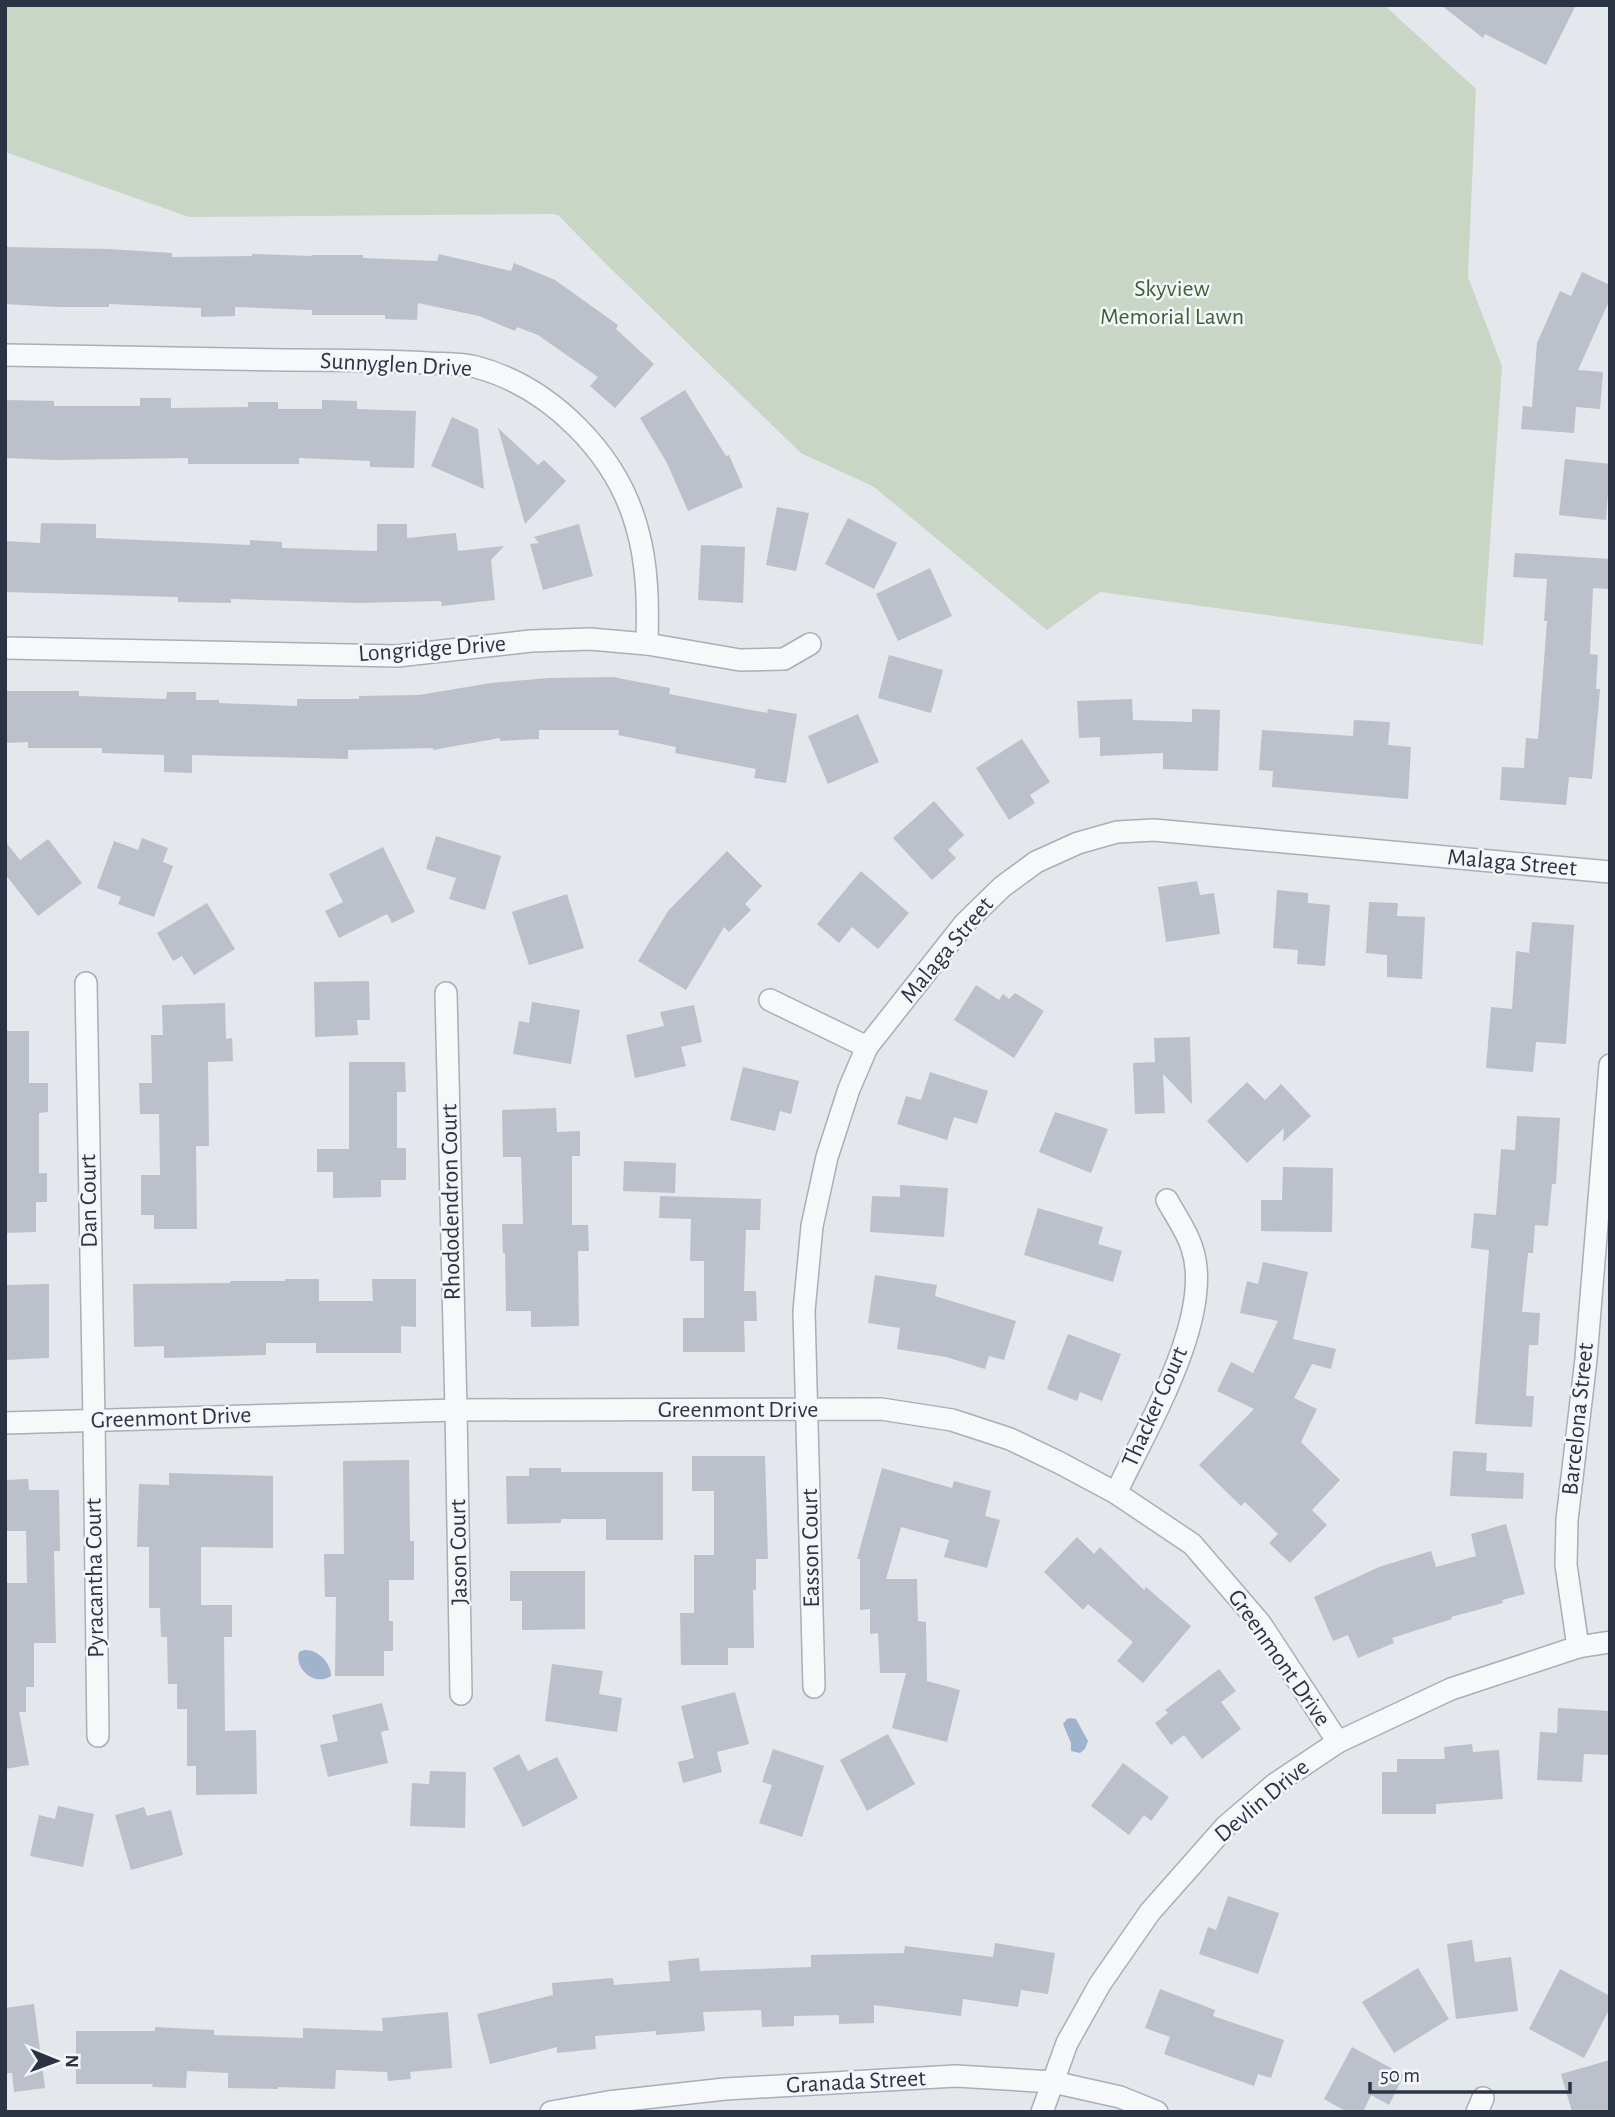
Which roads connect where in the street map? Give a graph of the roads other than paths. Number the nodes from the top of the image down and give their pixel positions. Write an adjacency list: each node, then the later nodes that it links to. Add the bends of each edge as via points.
1 (5, 355): 2 (street, Sunnyglen Drive, via 400,361 473,366 516,383 552,406 583,434 624,490 638,529 645,569)
2 (647, 644): 3 (street, Longridge Drive, via 740,660 784,659); 4 (street, Longridge Drive, via 590,639 531,641 397,656)
3 (810, 644)
4 (5, 648)
5 (1610, 872): 9 (street, Malaga Street, via 1154,830 1116,832 1036,862 1002,887 965,923)
6 (86, 983): 14 (street, Dan Court)
7 (446, 993): 12 (street, Rhododendron Court)
8 (770, 1000): 9 (street)
9 (867, 1047): 13 (street, Malaga Street, via 827,1157 812,1226 804,1311)
10 (1610, 1065): 18 (street, Barcelona Street, via 1586,1359 1567,1520 1566,1565)
11 (1167, 1200): 16 (street, Thacker Court, via 1192,1248 1197,1282 1189,1329 1164,1397)
12 (456, 1410): 13 (street, Greenmont Drive); 14 (street, Greenmont Drive); 20 (street, Jason Court)
13 (807, 1410): 16 (street, Greenmont Drive, via 881,1409 952,1420 1010,1439); 19 (street, Easson Court)
14 (94, 1420): 15 (street, Greenmont Drive); 21 (street, Pyracantha Court)
15 (5, 1423)
16 (1116, 1493): 22 (street, Greenmont Drive, via 1192,1544 1260,1623)
17 (1610, 1643): 18 (street, Devlin Drive)
18 (1578, 1647): 22 (street, Devlin Drive, via 1451,1689)
19 (814, 1687)
20 (461, 1694)
21 (98, 1736)
22 (1338, 1742): 23 (street, Devlin Drive, via 1275,1784 1226,1826 1150,1912 1100,1984 1067,2043)
23 (1053, 2082): 24 (street, Granada Street, via 956,2076 725,2089); 25 (street, Devlin Drive); 26 (street, Granada Street, via 1120,2097)
24 (551, 2112)
25 (1042, 2112)
26 (1157, 2112)

